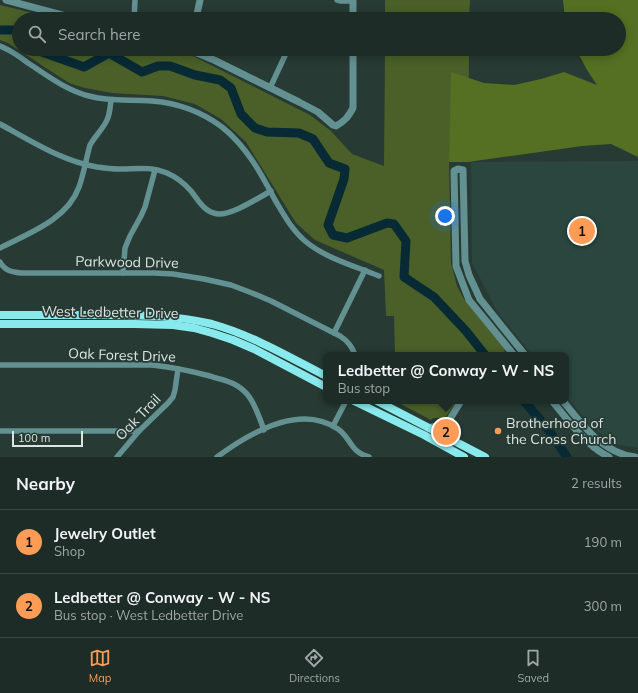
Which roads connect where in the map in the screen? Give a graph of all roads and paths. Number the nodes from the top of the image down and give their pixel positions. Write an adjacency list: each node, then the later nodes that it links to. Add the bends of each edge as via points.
1 (8, 0): 6 (street)
2 (135, 0): 7 (street)
3 (200, 0): 8 (street)
4 (337, 0): 5 (street)
5 (353, 1): 9 (street)
6 (52, 12)
7 (134, 12)
8 (197, 12)
9 (353, 12)
10 (0, 46): 11 (street)
11 (12, 51)
12 (19, 56): 17 (street, via 64,86 87,96)
13 (204, 56): 16 (street)
14 (285, 56): 16 (street)
15 (353, 56): 16 (street, via 353,108 344,122 336,126 318,112)
16 (270, 88)
17 (111, 100): 19 (street, via 108,119 90,145); 21 (street, via 166,102 200,113 221,126 244,148)
18 (0, 124): 19 (street, via 52,152)
19 (85, 164): 20 (street, via 108,168); 22 (street, via 74,198 60,214 50,222)
20 (155, 170): 21 (street, via 177,179 191,191 205,209 218,214 228,213); 25 (street, via 145,207 125,248)
21 (270, 191): 24 (street, via 286,219 305,241 318,250)
22 (0, 248)
23 (0, 262): 25 (street, Parkwood Drive, via 6,269 21,273)
24 (365, 270): 26 (street); 30 (street)
25 (123, 273): 30 (street, Parkwood Drive, via 173,274 231,285 271,301)
26 (379, 276)
27 (0, 315): 28 (main road, West Ledbetter Drive)
28 (135, 319): 29 (main road, West Ledbetter Drive); 38 (main road, West Ledbetter Drive, via 168,317 213,324 268,346); 39 (main road, West Ledbetter Drive, via 212,332 254,349)
29 (0, 324)
30 (334, 333): 32 (street, Parkwood Drive, via 346,340)
31 (519, 348): 33 (street, via 480,299 469,275 465,261 463,170 458,169 454,171 456,266 469,300); 34 (street); 35 (street)
32 (354, 352)
33 (510, 352)
34 (514, 352)
35 (522, 352)
36 (0, 365): 37 (street, Oak Forest Drive)
37 (178, 368): 48 (street, Oak Forest Drive, via 224,380 242,389 253,403); 50 (street, Oak Trail, via 173,397)
38 (323, 374)
39 (323, 384)
40 (344, 404): 46 (street)
41 (360, 404): 56 (main road)
42 (383, 404): 47 (main road)
43 (459, 404): 47 (street, via 450,419)
44 (554, 404): 52 (street, via 581,437)
45 (565, 404): 51 (street, via 586,429)
46 (333, 426): 48 (street, via 303,419); 55 (street, via 340,430 353,448 363,456)
47 (428, 428): 57 (main road)
48 (264, 430): 54 (street, via 236,443)
49 (0, 431): 50 (street)
50 (139, 431): 53 (street, Oak Trail)
51 (611, 449): 52 (street); 58 (street)
52 (607, 456)
53 (117, 457)
54 (217, 457)
55 (369, 457)
56 (464, 457)
57 (485, 457)
58 (635, 457)

